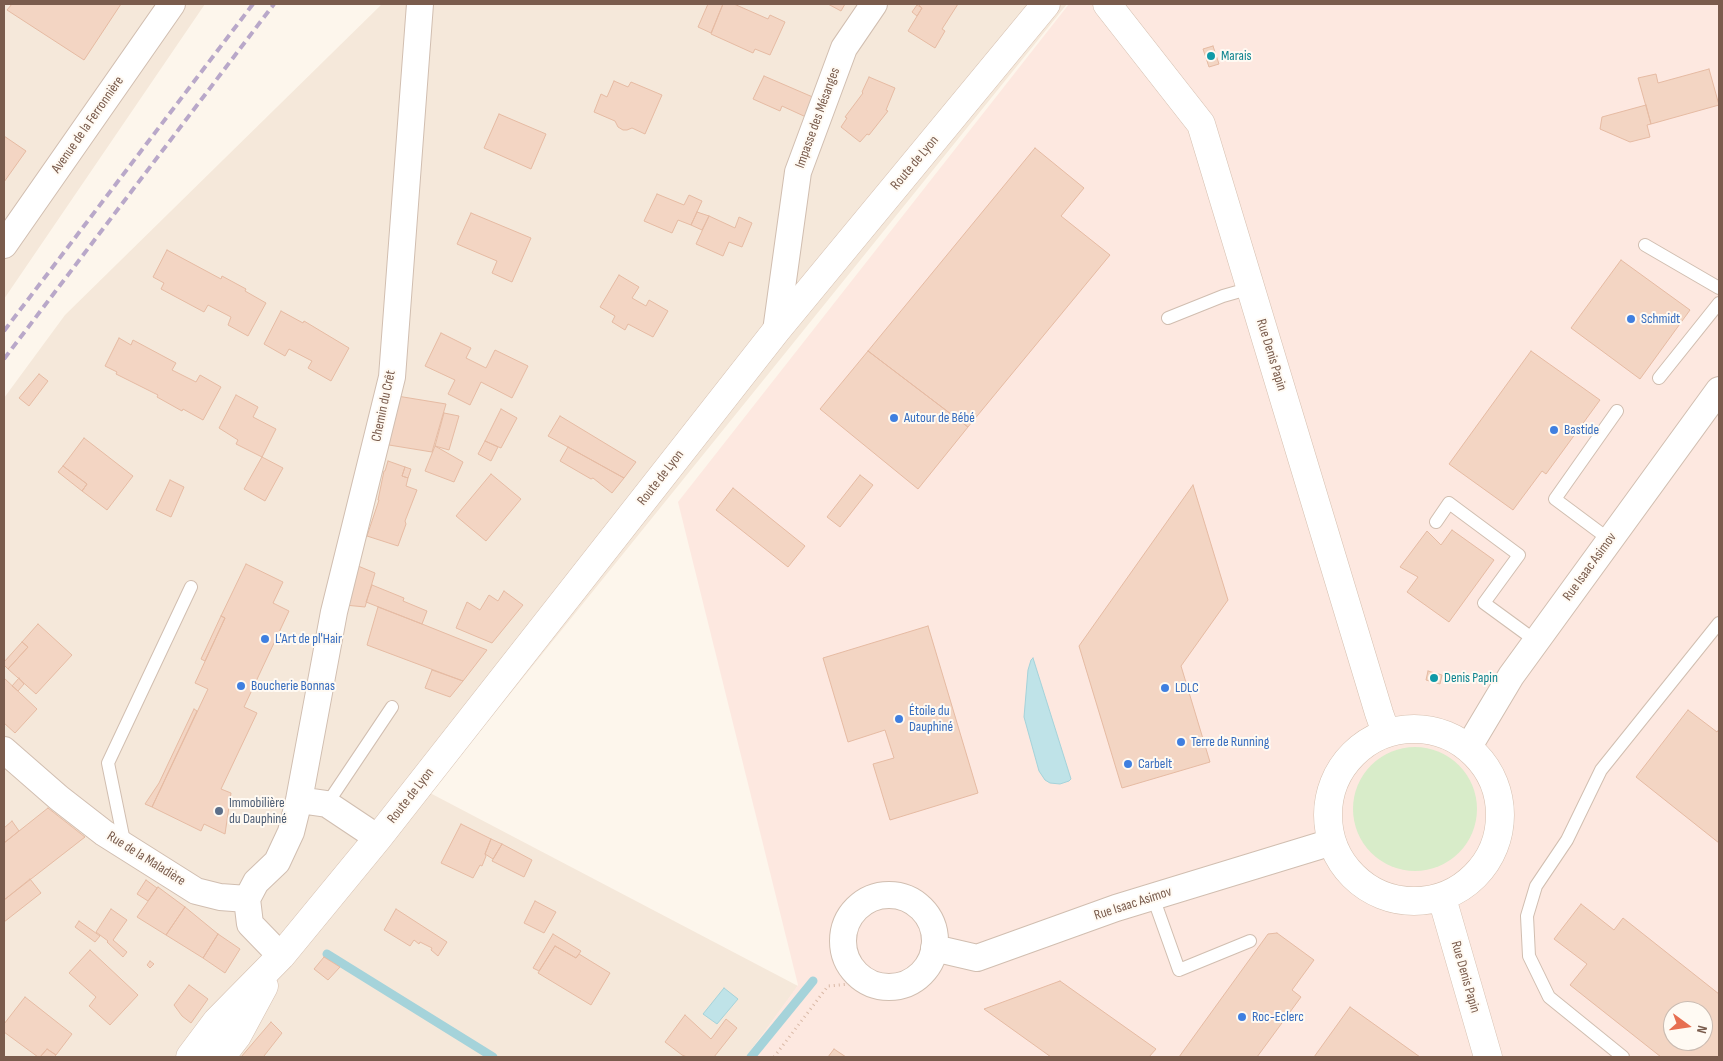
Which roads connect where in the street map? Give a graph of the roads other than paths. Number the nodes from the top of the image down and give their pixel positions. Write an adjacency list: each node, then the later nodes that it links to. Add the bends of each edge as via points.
1 (172, 4): 6 (street, Avenue de la Ferronnière)
2 (420, 4): 25 (street, Chemin du Crêt, via 392,377 334,612)
3 (874, 4): 12 (street, Impasse des Mésanges, via 844,48 798,172)
4 (1046, 4): 12 (street, Route de Lyon)
5 (1107, 4): 8 (street, Rue Denis Papin, via 1201,124)
6 (4, 245)
7 (1645, 245): 9 (lane)
8 (1251, 288): 11 (lane); 22 (street, Rue Denis Papin)
9 (1719, 288)
10 (1719, 303): 13 (lane)
11 (1168, 318)
12 (776, 331): 27 (street, Route de Lyon)
13 (1659, 378)
14 (1719, 390): 17 (street, Rue Isaac Asimov)
15 (1617, 411): 17 (lane, via 1555,499)
16 (1436, 522): 20 (lane, via 1449,503 1519,555 1484,603)
17 (1610, 540): 20 (street, Rue Isaac Asimov)
18 (191, 586): 29 (lane, via 108,763)
19 (1719, 623): 39 (lane, via 1601,770 1567,840 1536,886 1527,916 1529,956 1549,997)
20 (1536, 642): 23 (street, Rue Isaac Asimov, via 1511,676)
21 (392, 706): 26 (lane)
22 (1386, 733): 23 (street, via 1415,728 1443,734); 28 (street, via 1357,750 1336,776 1328,809)
23 (1468, 748): 31 (street, via 1487,769 1498,795 1500,823 1492,851 1476,874)
24 (4, 750): 29 (street, Rue de la Maladière, via 59,798)
25 (299, 800): 26 (street); 32 (street, Chemin du Crêt, via 291,832 277,862 256,882)
26 (327, 804): 27 (street)
27 (378, 838): 35 (street, Route de Lyon)
28 (1332, 842): 30 (street, Rue Isaac Asimov); 31 (street, via 1346,868 1368,888 1396,900)
29 (125, 846): 32 (street, Rue de la Maladière, via 196,891)
30 (1154, 897): 33 (lane, via 1179,970); 34 (street, Rue Isaac Asimov, via 977,958)
31 (1442, 898): 38 (street, Rue Denis Papin)
32 (247, 900): 35 (street, via 250,924)
33 (1250, 941)
34 (934, 948)
35 (281, 956): 36 (street, via 216,1021); 37 (street, via 237,1036)
36 (190, 1057)
37 (221, 1057)
38 (1488, 1057)
39 (1623, 1057)

